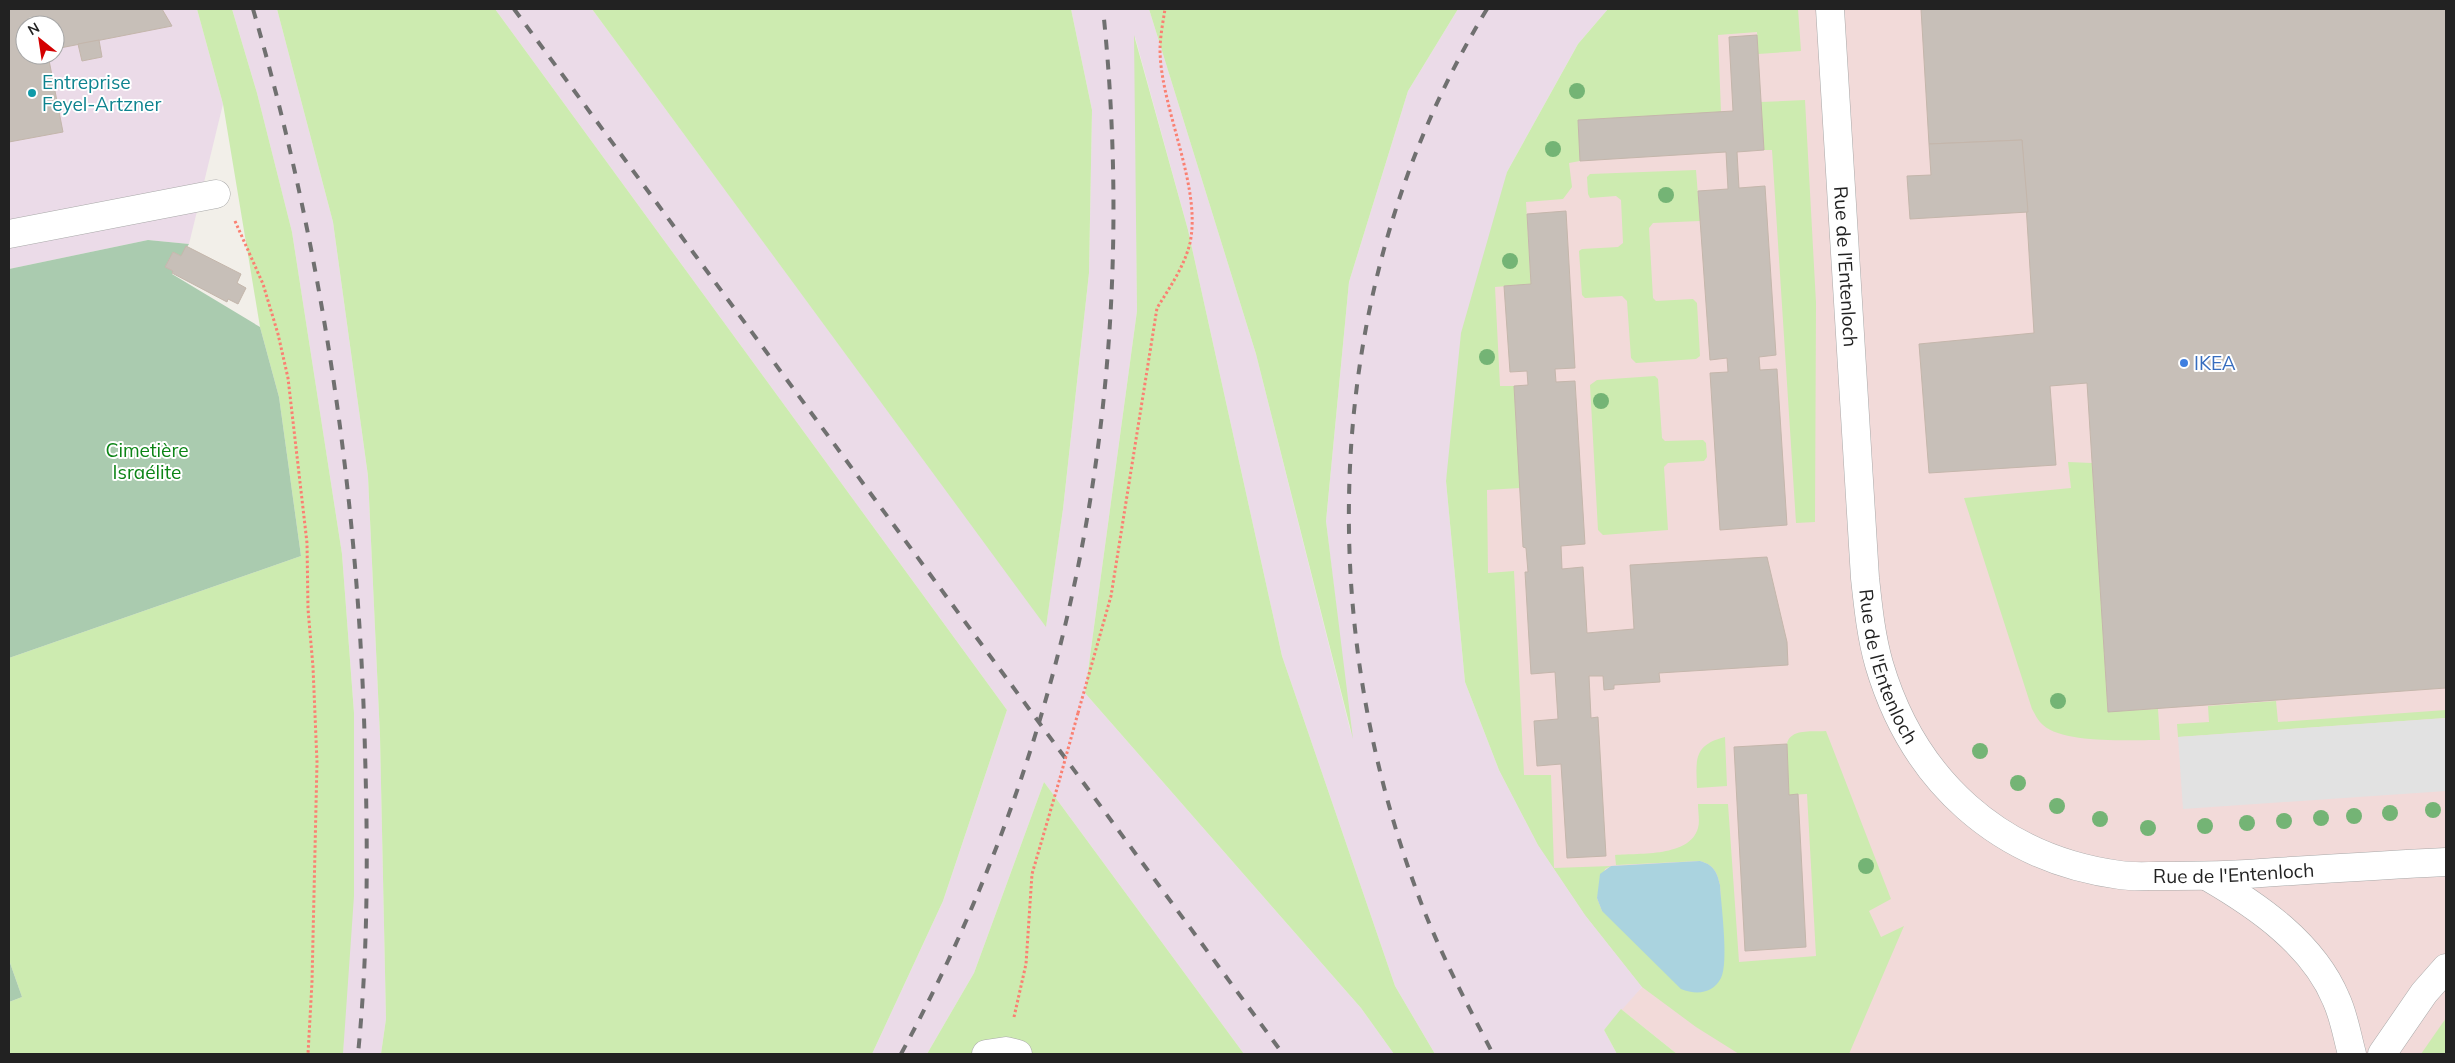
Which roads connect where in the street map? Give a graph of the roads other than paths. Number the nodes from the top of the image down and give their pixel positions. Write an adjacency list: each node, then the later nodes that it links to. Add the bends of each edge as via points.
1 (1830, 9): 5 (street, Rue de l'Entenloch, via 1865,578 1871,630 1891,698 1931,767 1959,801 2005,837 2035,853 2076,867 2122,876)
2 (216, 194): 3 (street)
3 (9, 234)
4 (2446, 862): 5 (street, Rue de l'Entenloch)
5 (2208, 877): 7 (street, via 2255,906 2283,928 2305,952 2336,999)
6 (2446, 968): 8 (street, via 2424,993)
7 (2352, 1054)
8 (2382, 1054)

